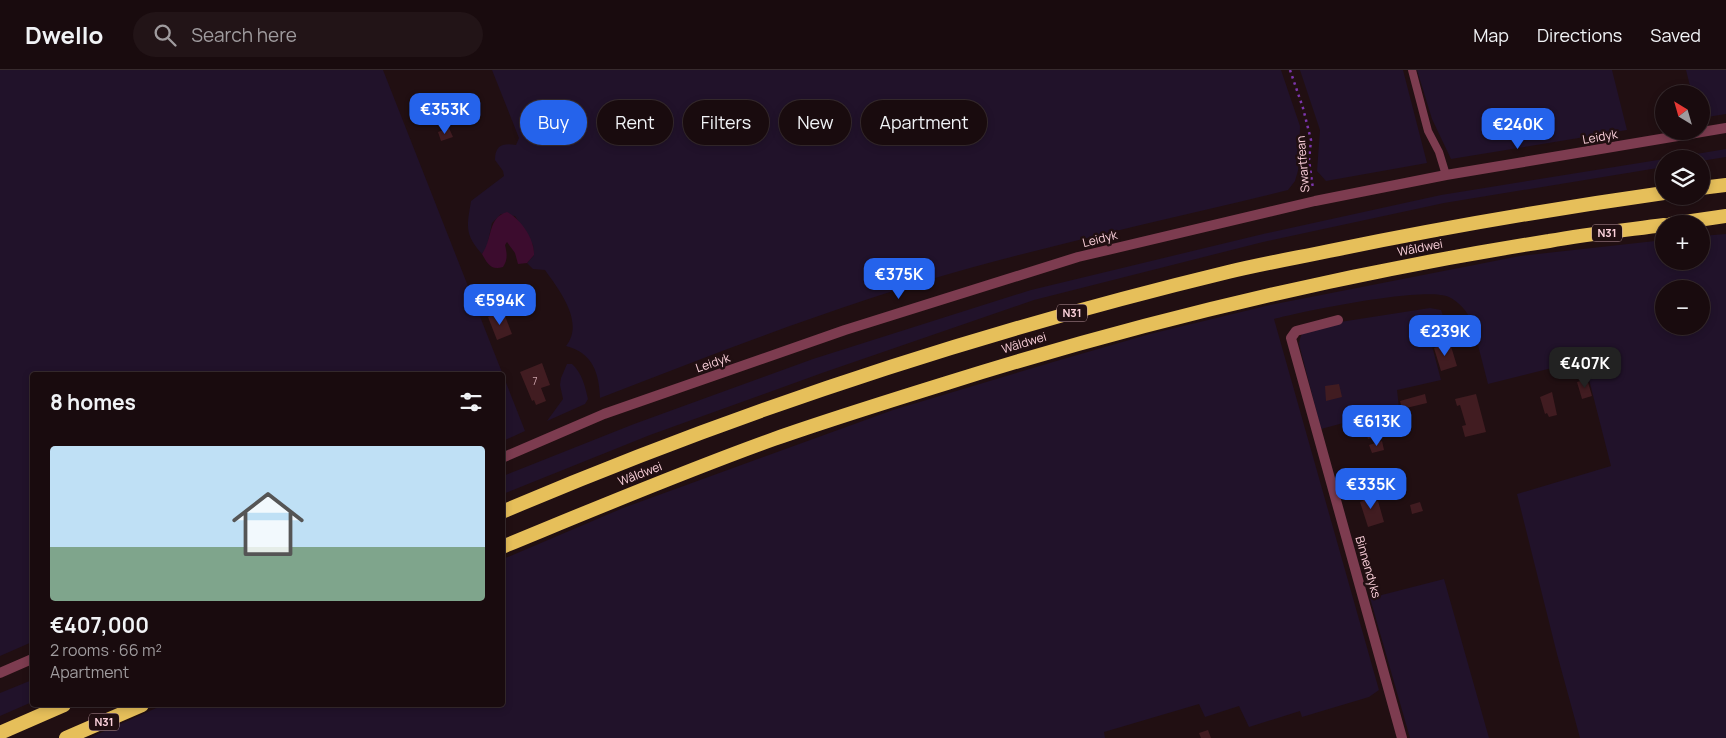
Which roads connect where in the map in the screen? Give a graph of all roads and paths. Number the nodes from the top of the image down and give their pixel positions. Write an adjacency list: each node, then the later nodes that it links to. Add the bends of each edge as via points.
1 (1290, 70): 8 (path, Swartfean, via 1311,140 1310,174)
2 (1412, 70): 4 (lane, via 1428,131)
3 (1726, 128): 4 (street, Leidyk)
4 (1446, 175): 8 (street, Leidyk)
5 (1726, 185): 6 (highway)
6 (1710, 187)
7 (1655, 194): 14 (highway, Wâldwei / N31, via 1386,239 1229,272 1044,321 774,406)
8 (1315, 200): 13 (street, Leidyk, via 1078,258 845,330 604,414)
9 (1726, 216): 10 (highway)
10 (1710, 218)
11 (1655, 226): 15 (highway, Wâldwei / N31, via 1550,240 1368,274 1140,326 1037,354 774,439)
12 (1338, 320): 22 (street, Binnendyks, via 1296,331 1291,338)
13 (505, 457)
14 (505, 511)
15 (505, 546)
16 (30, 660): 17 (street)
17 (0, 673)
18 (59, 707): 20 (highway)
19 (137, 707): 21 (highway, N31)
20 (0, 733)
21 (66, 738)
22 (1402, 738)

